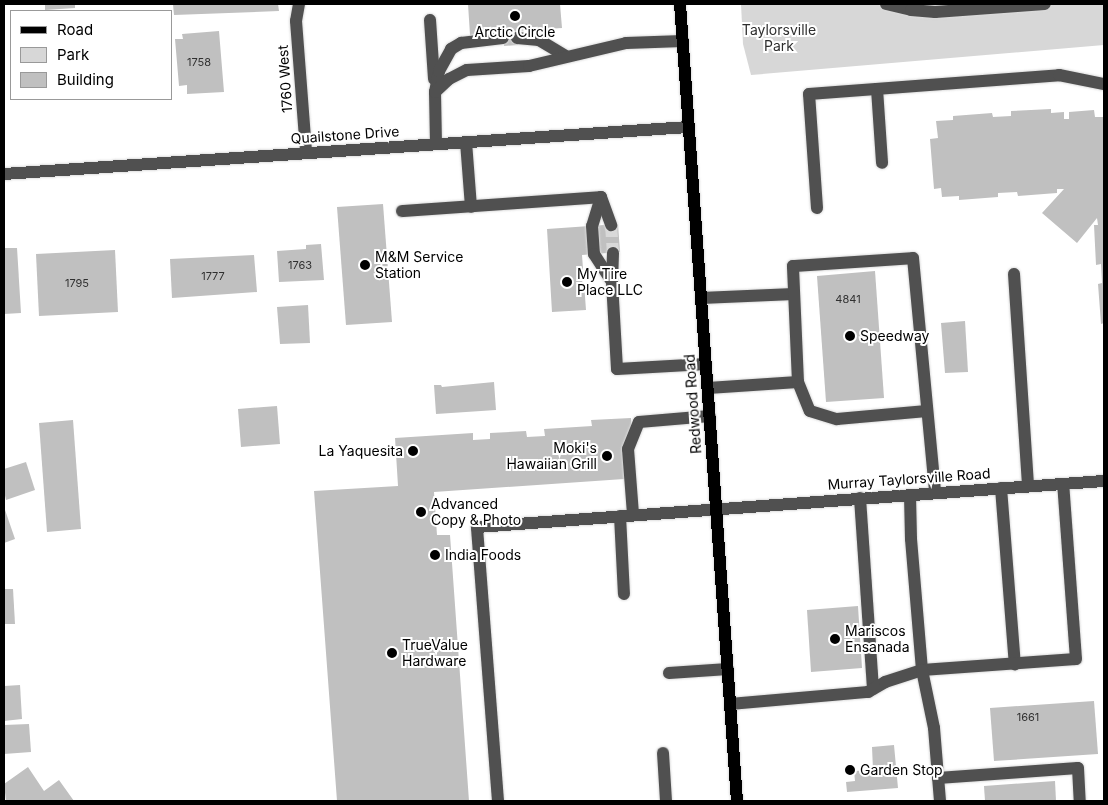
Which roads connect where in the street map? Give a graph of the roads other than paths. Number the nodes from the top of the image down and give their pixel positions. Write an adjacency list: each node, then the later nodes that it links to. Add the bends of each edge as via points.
1 (299, 4): 16 (street, 1760 West, via 296,21)
2 (680, 4): 8 (main road, Redwood Road)
3 (886, 4): 4 (street, via 935,12)
4 (1045, 4)
5 (430, 20): 12 (street)
6 (504, 38): 12 (street, via 461,43 451,49 439,71)
7 (517, 38): 9 (street, via 539,40)
8 (683, 41): 9 (street, via 626,43); 13 (main road, Redwood Road)
9 (566, 56): 12 (street, via 529,66 467,70 449,79)
10 (1104, 84): 11 (street, via 1059,75)
11 (877, 89): 17 (street); 21 (street, via 809,94)
12 (435, 92): 15 (street)
13 (688, 127): 14 (street, Quailstone Drive); 28 (main road, Redwood Road)
14 (466, 142): 15 (street, Quailstone Drive); 20 (street)
15 (436, 144): 16 (street, Quailstone Drive)
16 (306, 152): 18 (street, Quailstone Drive)
17 (882, 163)
18 (4, 174)
19 (601, 197): 20 (street); 23 (street); 26 (street, via 592,226 594,254)
20 (472, 207): 22 (street)
21 (817, 208)
22 (402, 212)
23 (611, 225)
24 (613, 253): 26 (street)
25 (1014, 274): 36 (street)
26 (612, 282): 29 (street, via 617,369)
27 (794, 294): 28 (street); 30 (street); 32 (street, via 792,266 913,258)
28 (701, 298): 29 (main road, Redwood Road)
29 (706, 364): 31 (main road, Redwood Road)
30 (798, 382): 31 (street); 32 (street, via 810,410 837,419)
31 (708, 388): 33 (main road, Redwood Road)
32 (927, 412): 38 (street)
33 (710, 416): 41 (main road, Redwood Road); 42 (street, via 639,422 628,448)
34 (1104, 481): 35 (street, Murray Taylorsville Road)
35 (1063, 484): 36 (street, Murray Taylorsville Road); 45 (street, via 1076,659)
36 (1028, 485): 37 (street, Murray Taylorsville Road)
37 (1001, 488): 38 (street, Murray Taylorsville Road); 45 (street)
38 (935, 492): 39 (street, Murray Taylorsville Road)
39 (910, 494): 40 (street, Murray Taylorsville Road); 47 (street)
40 (860, 498): 41 (street, Murray Taylorsville Road); 49 (street)
41 (716, 508): 42 (street, Murray Taylorsville Road); 46 (main road, Redwood Road)
42 (633, 514): 43 (street, Murray Taylorsville Road)
43 (620, 516): 44 (street); 53 (street, Murray Taylorsville Road, via 477,527)
44 (624, 594)
45 (1014, 664): 47 (street)
46 (728, 669): 48 (street); 50 (main road, Redwood Road)
47 (922, 670): 49 (street); 52 (street, via 934,728)
48 (668, 673)
49 (874, 689): 50 (street)
50 (730, 704): 55 (main road, Redwood Road)
51 (663, 753): 54 (street)
52 (938, 778): 56 (street); 57 (street, via 1078,768)
53 (498, 801)
54 (666, 801)
55 (737, 801)
56 (940, 801)
57 (1080, 801)

